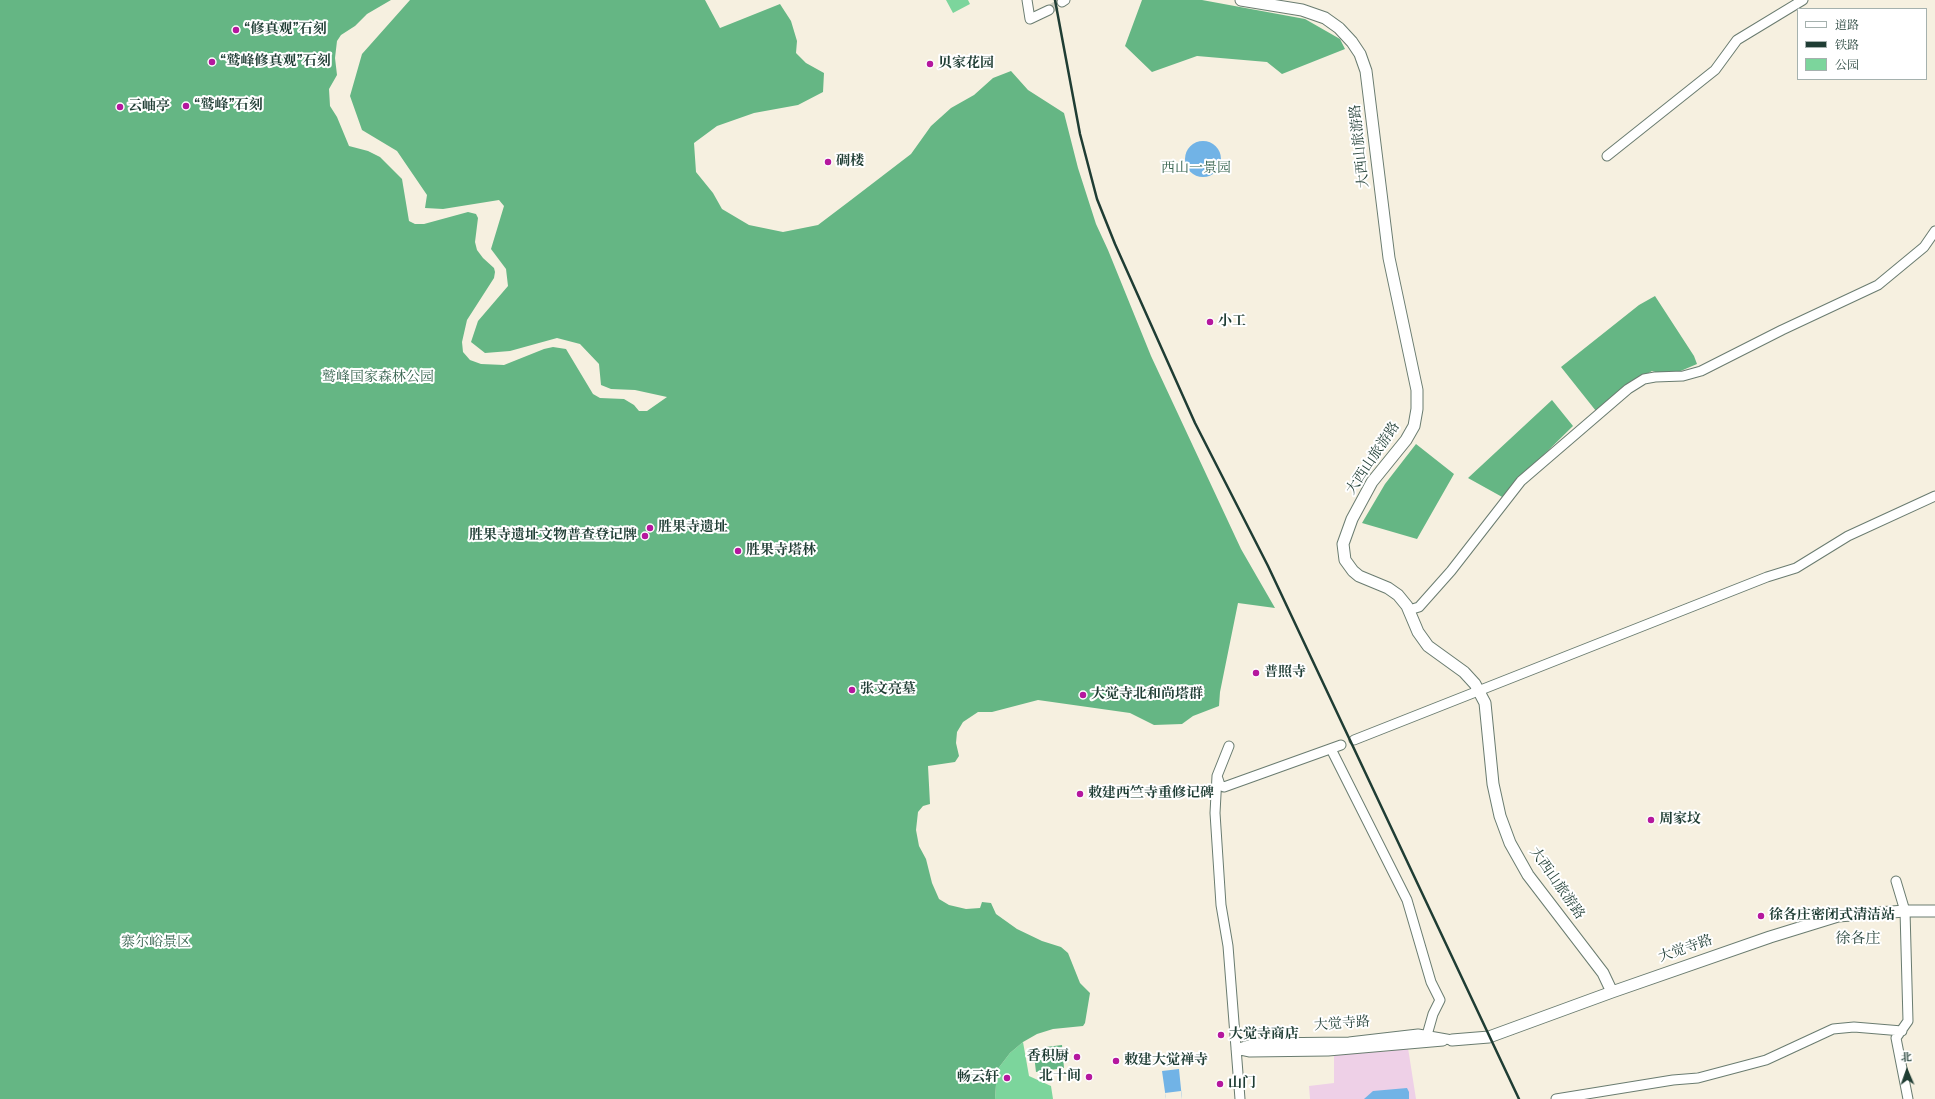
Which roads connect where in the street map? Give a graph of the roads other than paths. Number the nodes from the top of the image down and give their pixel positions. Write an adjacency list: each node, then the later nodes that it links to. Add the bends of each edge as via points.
1 (1027, 0): 4 (street, via 1030,19)
2 (1241, 0): 8 (street, 大西山旅游路, via 1302,10 1325,18 1349,38 1366,68 1389,258 1415,383 1417,409 1414,426 1406,440 1372,482 1362,501 1345,537 1343,551 1345,560 1353,571 1394,592 1402,598)
3 (1804, 0): 5 (street, via 1737,40 1715,70)
4 (1049, 10)
5 (1607, 156)
6 (1935, 231): 8 (street, via 1924,247 1878,284 1701,371 1683,376 1644,379 1628,389 1522,481 1451,571 1419,607)
7 (1935, 496): 9 (street, via 1848,536 1796,568)
8 (1409, 610): 9 (street, 大西山旅游路, via 1418,632 1428,646 1464,672)
9 (1479, 690): 10 (street); 18 (street, 大西山旅游路, via 1485,703 1493,784 1506,834 1528,875 1603,973)
10 (1354, 740)
11 (1341, 745): 13 (street)
12 (1229, 746): 14 (street)
13 (1331, 749): 14 (street, via 1224,787 1220,785); 20 (street, via 1407,900 1431,982 1440,1000)
14 (1217, 776): 22 (street, via 1215,814 1221,905 1228,946)
15 (1896, 881): 16 (street)
16 (1905, 911): 17 (street, 大觉寺路); 18 (street, 大觉寺路, via 1838,916); 19 (street, via 1908,1021)
17 (1935, 911)
18 (1612, 992): 21 (street, 大觉寺路, via 1489,1037)
19 (1902, 1031): 24 (street, via 1833,1028 1766,1060 1698,1078); 25 (street, via 1896,1038)
20 (1427, 1034): 21 (street, 大觉寺路); 22 (street, 大觉寺路, via 1349,1042 1255,1043)
21 (1452, 1040): 22 (street, 大觉寺路, via 1328,1051 1254,1052)
22 (1236, 1049): 23 (street)
23 (1240, 1099)
24 (1556, 1099)
25 (1908, 1099)

